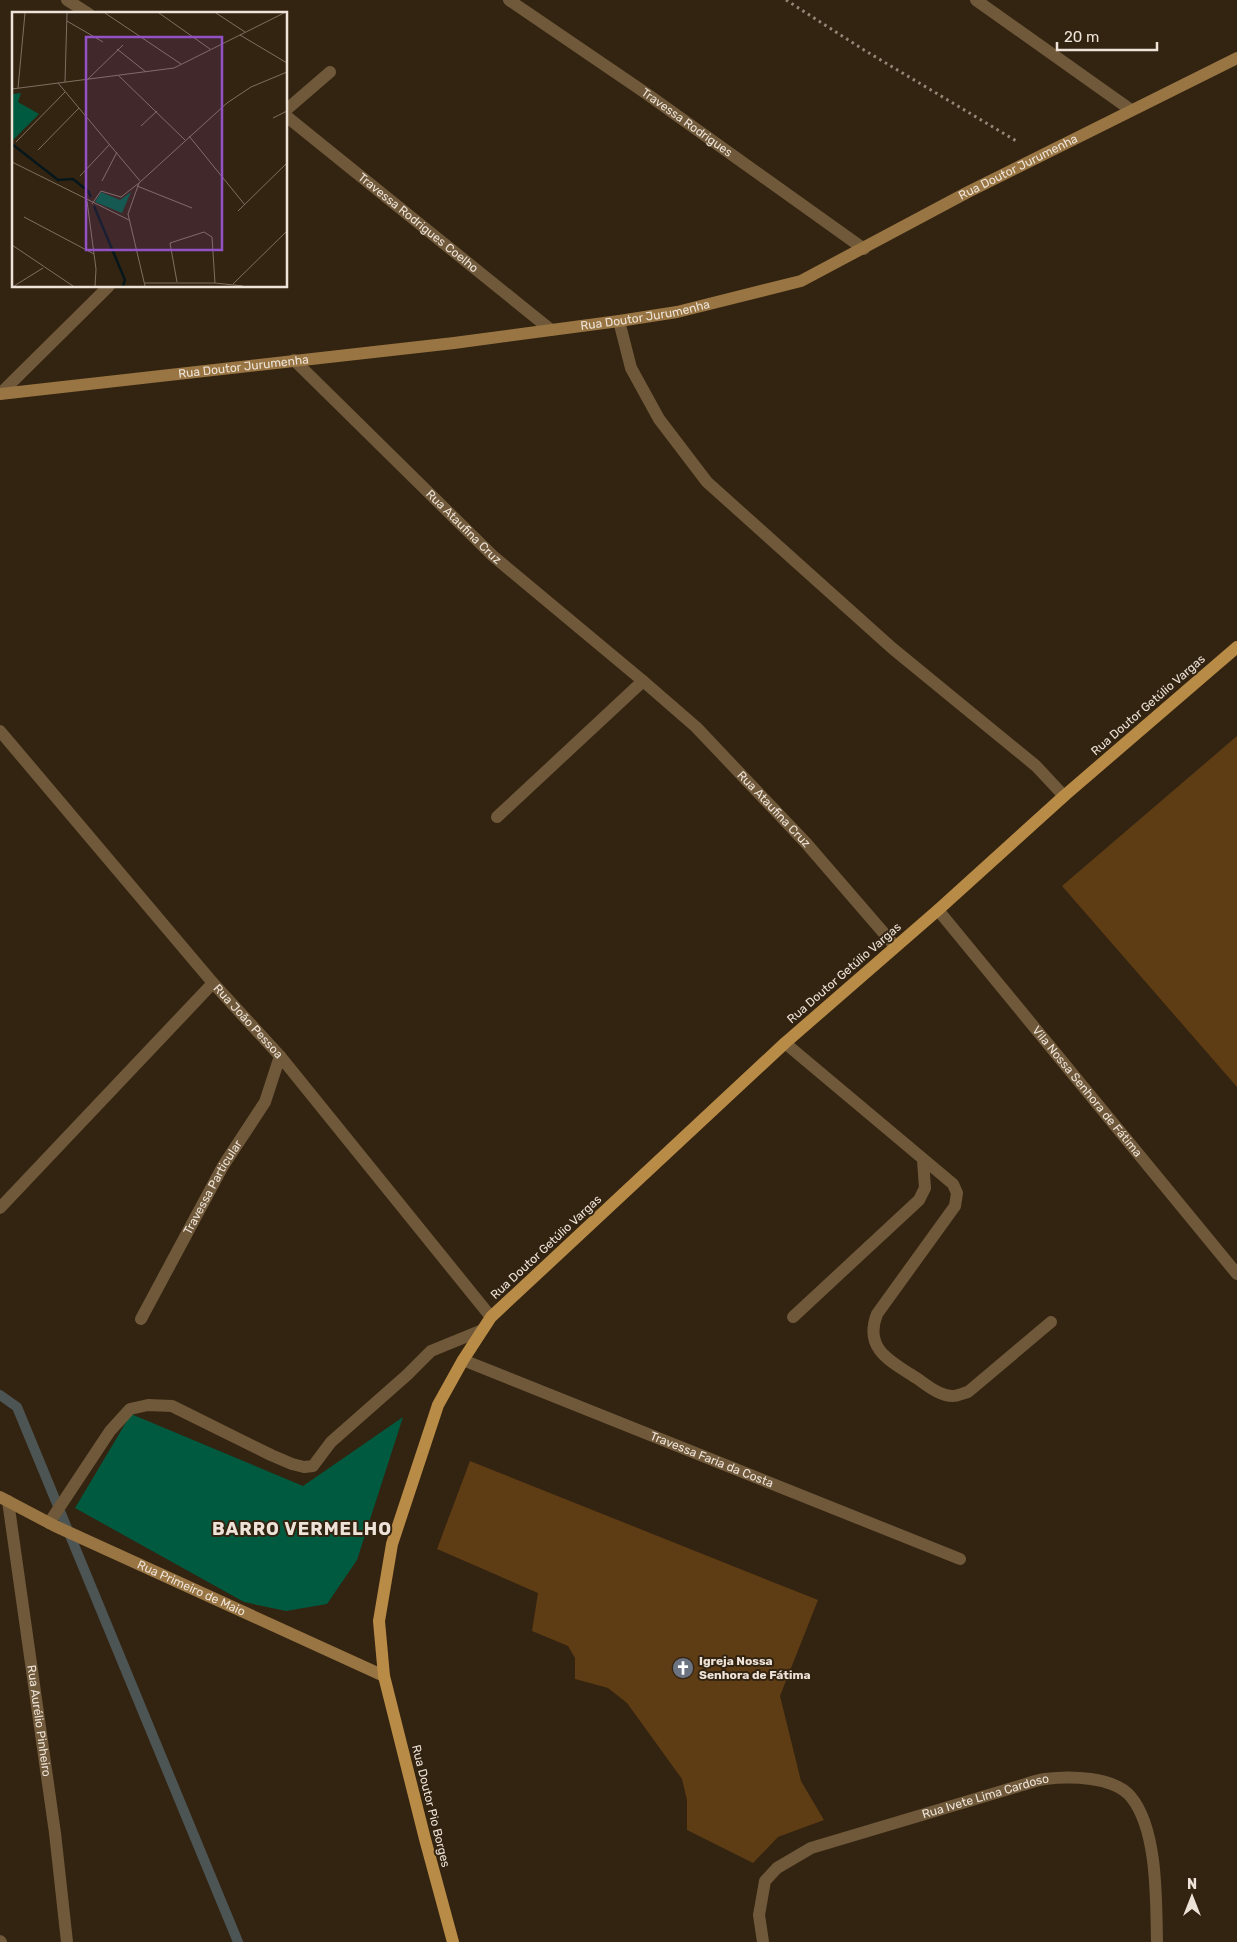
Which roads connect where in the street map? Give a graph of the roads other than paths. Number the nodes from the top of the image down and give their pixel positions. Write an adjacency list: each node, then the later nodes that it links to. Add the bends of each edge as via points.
1 (67, 0): 4 (street)
2 (509, 0): 10 (street, Travessa Rodrigues)
3 (976, 0): 8 (street)
4 (86, 12)
5 (1237, 58): 8 (main road, Rua Doutor Jurumenha)
6 (330, 72): 7 (street)
7 (288, 108)
8 (1132, 110): 10 (main road, Rua Doutor Jurumenha)
9 (288, 118): 13 (street, Travessa Rodrigues Coelho)
10 (864, 249): 12 (main road, Rua Doutor Jurumenha, via 801,281 677,312)
11 (107, 288): 15 (street)
12 (619, 321): 13 (main road, Rua Doutor Jurumenha); 19 (street, via 631,368 659,419 707,482 892,648 1036,766)
13 (551, 330): 14 (main road, Rua Doutor Jurumenha)
14 (294, 360): 15 (main road, Rua Doutor Jurumenha); 17 (street, Rua Ataufina Cruz, via 493,556)
15 (0, 394)
16 (1237, 647): 19 (main road, Rua Doutor Getúlio Vargas)
17 (643, 680): 20 (street); 22 (street, Rua Ataufina Cruz, via 696,727 806,843)
18 (0, 731): 23 (street, Rua João Pessoa)
19 (1064, 796): 21 (main road, Rua Doutor Getúlio Vargas)
20 (497, 817)
21 (938, 910): 22 (main road, Rua Doutor Getúlio Vargas); 28 (street, Vila Nossa Senhora de Fátima)
22 (895, 946): 24 (main road, Rua Doutor Getúlio Vargas)
23 (213, 983): 25 (street, Rua João Pessoa); 27 (street)
24 (785, 1043): 26 (street); 29 (main road, Rua Doutor Getúlio Vargas)
25 (280, 1056): 29 (street, Rua João Pessoa); 31 (street, Travessa Particular, via 265,1102 223,1166)
26 (923, 1160): 30 (street, via 925,1188 919,1200); 32 (street, via 953,1184 957,1194 955,1206 877,1314 872,1327 875,1342 884,1357 938,1392 953,1396 968,1392)
27 (0, 1208)
28 (1237, 1274)
29 (491, 1317): 33 (main road, Rua Doutor Getúlio Vargas)
30 (793, 1317)
31 (141, 1318)
32 (1051, 1322)
33 (480, 1331): 34 (main road, Rua Doutor Getúlio Vargas); 36 (street, Rua Doutor Getúlio Vargas, via 431,1351 330,1442 312,1466 292,1464 172,1406 130,1408 110,1431)
34 (463, 1360): 37 (street, Travessa Faria da Costa); 38 (main road, Rua Doutor Getúlio Vargas, via 438,1405 392,1544 380,1621)
35 (4, 1499): 36 (main road, Rua Primeiro de Maio); 39 (street, Rua Aurélio Pinheiro, via 56,1832)
36 (53, 1521): 38 (main road, Rua Primeiro de Maio, via 81,1538)
37 (960, 1559)
38 (384, 1676): 40 (main road, Rua Doutor Pio Borges)
39 (67, 1942)
40 (453, 1942)
41 (763, 1942): 42 (street, Rua Ivete Lima Cardoso, via 759,1915 765,1881 777,1868 811,1848 1044,1779 1072,1778 1109,1782 1131,1796 1135,1803 1145,1824 1155,1878)
42 (1157, 1942)

